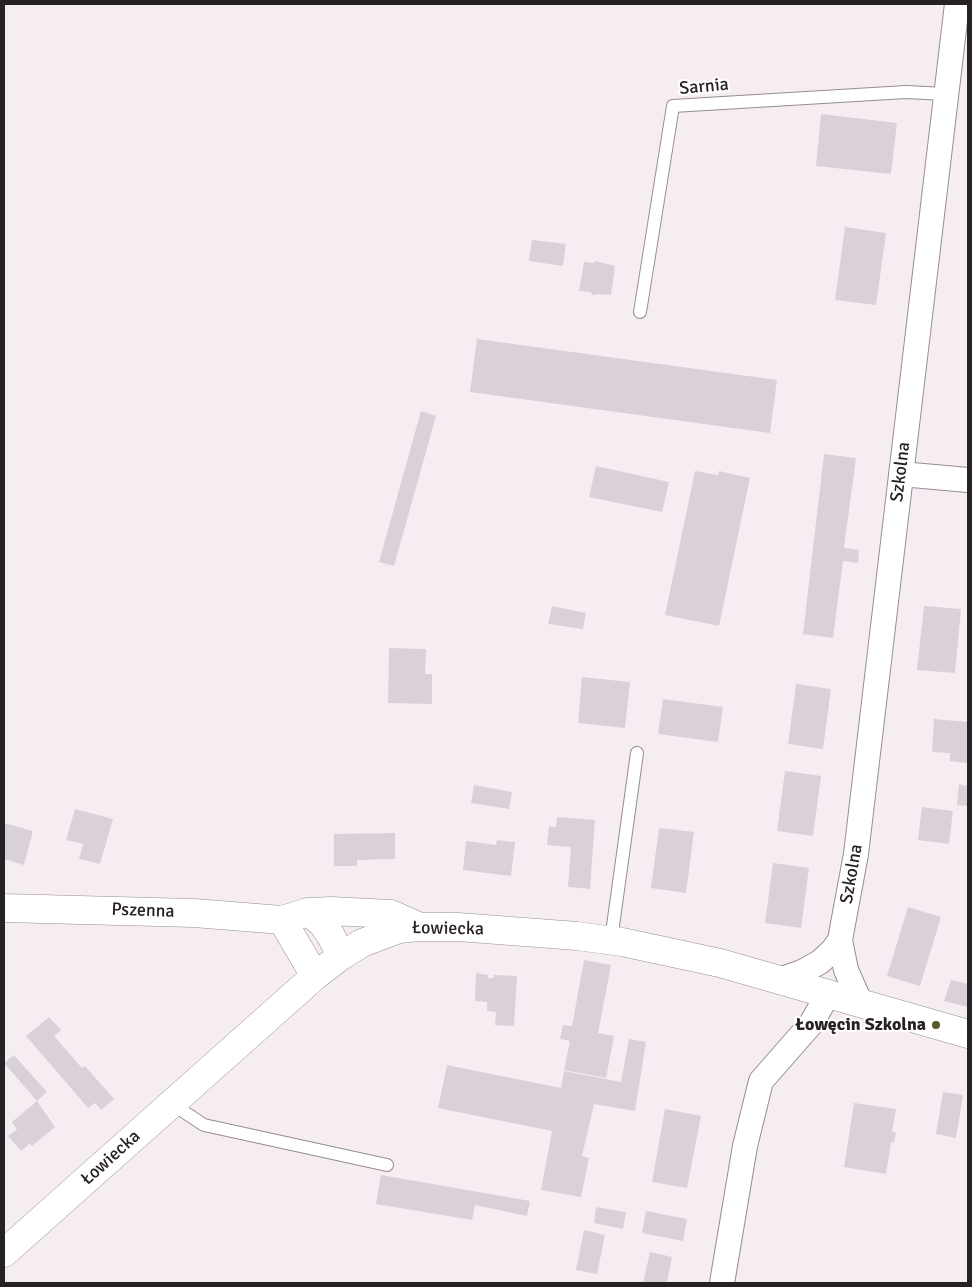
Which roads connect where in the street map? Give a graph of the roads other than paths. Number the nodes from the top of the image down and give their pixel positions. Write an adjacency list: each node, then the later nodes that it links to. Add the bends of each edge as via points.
1 (957, 4): 2 (street, Szkolna)
2 (946, 94): 3 (lane, Sarnia, via 906,92 673,106); 4 (street, Szkolna)
3 (640, 312)
4 (901, 474): 5 (street); 12 (street, Szkolna, via 856,854)
5 (968, 480)
6 (637, 753): 11 (lane)
7 (4, 908): 9 (street, Pszenna, via 194,913)
8 (308, 912): 9 (street, Pszenna); 10 (street, Pszenna, via 391,914); 13 (street, via 322,923)
9 (282, 920): 14 (street)
10 (418, 927): 11 (street, Łowiecka, via 458,927); 13 (street, Łowiecka, via 380,935)
11 (611, 940): 15 (street, Łowiecka, via 699,958)
12 (840, 940): 15 (street, via 820,962); 17 (street, Szkolna, via 846,970)
13 (341, 956): 14 (street, Łowiecka)
14 (315, 976): 19 (street, Łowiecka)
15 (779, 980): 16 (street, Łowiecka)
16 (828, 994): 17 (street, Łowiecka); 22 (street, via 810,1024 761,1081 745,1146)
17 (861, 1004): 18 (street, Łowiecka)
18 (968, 1034)
19 (172, 1104): 20 (lane, via 204,1125); 21 (street, Łowiecka)
20 (387, 1165)
21 (4, 1253)
22 (722, 1283)

